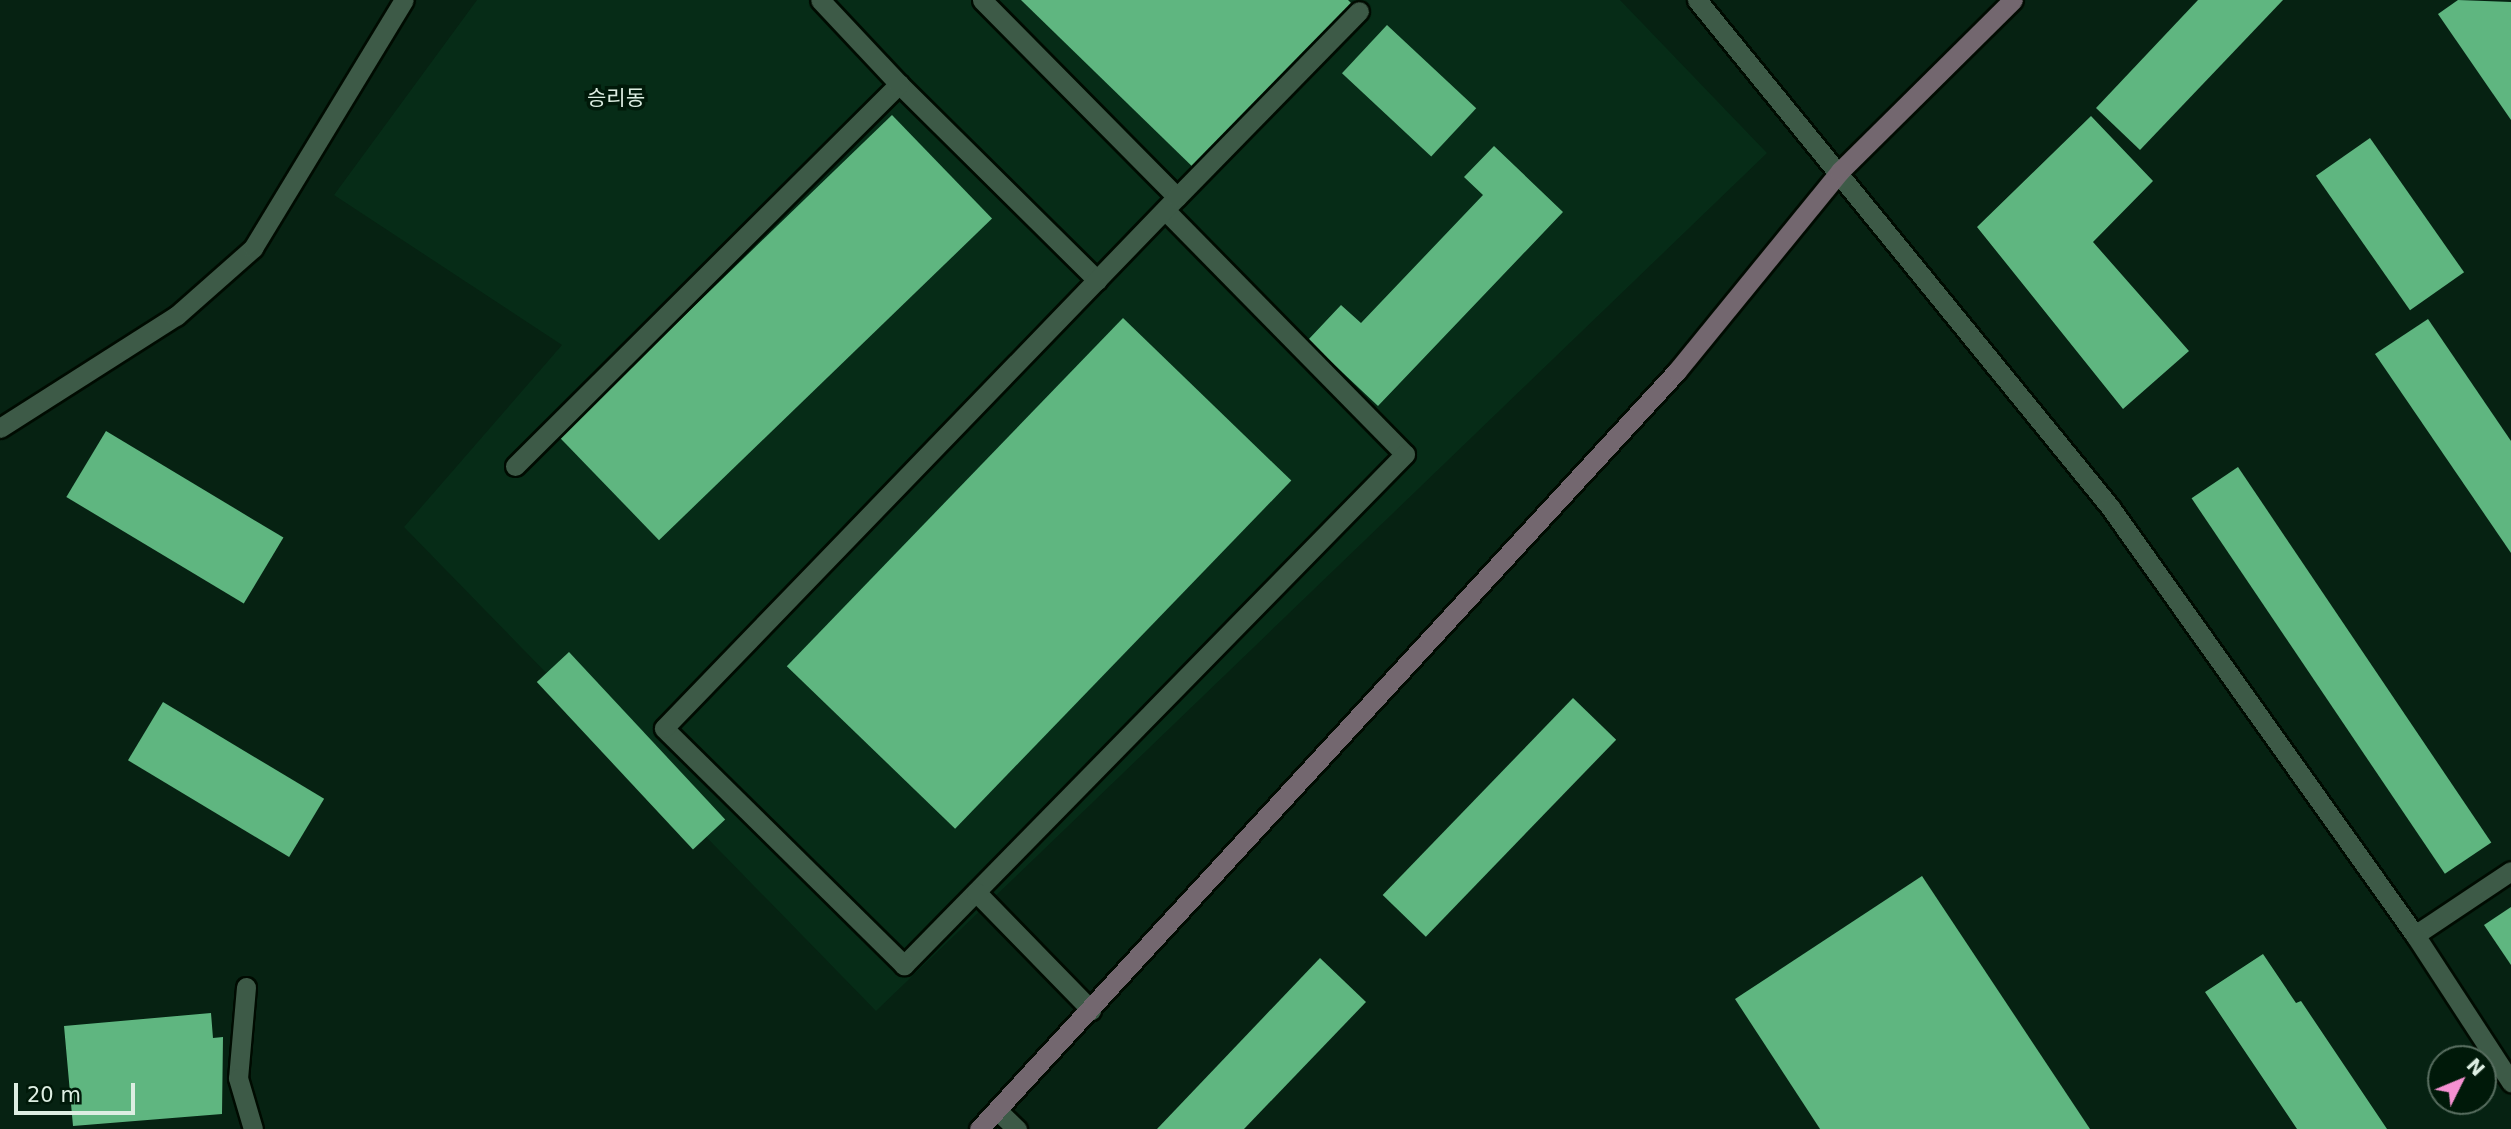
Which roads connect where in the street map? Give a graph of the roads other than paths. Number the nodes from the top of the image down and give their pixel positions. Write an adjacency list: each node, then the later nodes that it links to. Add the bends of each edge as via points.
1 (404, 0): 11 (street, via 253,248 176,316)
2 (820, 0): 7 (street)
3 (982, 0): 9 (street)
4 (1697, 0): 8 (street)
5 (2013, 0): 8 (main road)
6 (1359, 11): 9 (street)
7 (899, 84): 10 (street); 12 (street)
8 (1840, 171): 15 (street, via 2110,507); 17 (main road, via 1677,371)
9 (1171, 204): 10 (street); 14 (street, via 1405,454)
10 (1097, 280): 14 (street, via 664,728 904,965)
11 (0, 428)
12 (516, 466)
13 (2511, 871): 15 (street)
14 (976, 892): 17 (street)
15 (2415, 935): 18 (street)
16 (246, 987): 20 (street, via 238,1078)
17 (1091, 1010): 19 (main road)
18 (2511, 1082)
19 (997, 1110): 21 (main road); 22 (street)
20 (249, 1127)
21 (979, 1129)
22 (1017, 1129)

